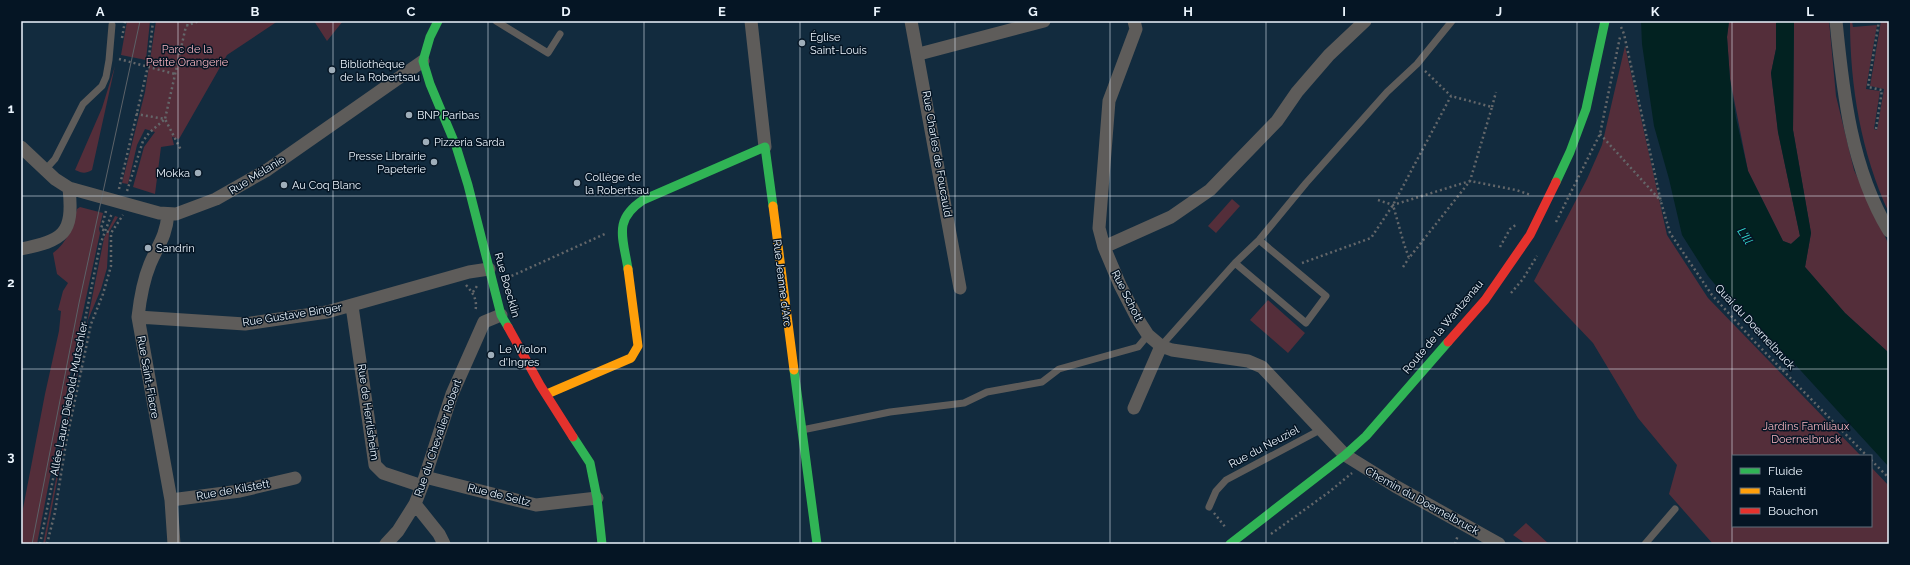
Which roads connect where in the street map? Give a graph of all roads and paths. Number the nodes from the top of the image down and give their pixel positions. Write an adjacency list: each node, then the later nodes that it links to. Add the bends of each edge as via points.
1 (126, 21): 20 (path)
2 (153, 21): 25 (path)
3 (189, 21): 17 (path)
4 (199, 21): 17 (path)
5 (438, 21): 23 (street)
6 (496, 21): 19 (lane, via 548,53)
7 (751, 21): 35 (street, Rue Jeanne d'Arc)
8 (911, 21): 22 (street, Rue Charles de Foucauld)
9 (1134, 21): 51 (street, Rue Schott, via 1136,29 1109,101 1099,228)
10 (1365, 21): 51 (street, via 1329,54 1277,121 1210,190 1171,217)
11 (1452, 21): 24 (lane)
12 (1605, 21): 41 (street, Route de la Wantzenau, via 1586,109)
13 (1836, 21): 49 (street, via 1844,93 1859,162)
14 (1879, 21): 32 (path, via 1868,87 1882,90)
15 (1036, 22): 22 (street)
16 (112, 25): 37 (lane, via 109,60 102,86 83,104 55,159)
17 (186, 26): 26 (path)
18 (1621, 27): 42 (path, Quai du Doernelbruck)
19 (560, 34)
20 (121, 44)
21 (120, 52): 25 (path, via 118,60)
22 (918, 54): 61 (street, Rue Charles de Foucauld)
23 (423, 61): 45 (street, Rue Mélanie, via 268,170 216,199 183,212); 58 (street, Rue Boecklin, via 456,146)
24 (1417, 64): 28 (path); 50 (lane, via 1387,92 1316,171)
25 (148, 66): 26 (path); 30 (path)
26 (176, 74): 31 (path)
27 (1496, 92): 29 (path)
28 (1451, 96): 29 (path); 44 (path)
29 (1492, 106): 38 (path)
30 (136, 114): 31 (path); 43 (path)
31 (165, 119): 36 (path); 43 (path, via 149,132 143,141 128,191)
32 (1876, 129)
33 (1600, 134): 42 (path)
34 (21, 147): 37 (street, Rue Mélanie)
35 (765, 147): 48 (street, via 643,200 623,217); 71 (street, Rue Jeanne d'Arc)
36 (181, 150)
37 (45, 170): 39 (street, Rue Mélanie)
38 (1470, 181): 41 (path, via 1516,190); 44 (path); 54 (path)
39 (69, 188): 43 (street, Rue Mélanie); 52 (street, via 71,210 65,231 49,243)
40 (1378, 200): 44 (path)
41 (1548, 200): 74 (street, Route de la Wantzenau, via 1530,235 1485,300 1366,436)
42 (1661, 202): 73 (path, Quai du Doernelbruck, via 1670,233 1712,295)
43 (117, 203): 45 (street, Rue Mélanie); 85 (path, via 100,245)
44 (1393, 205): 54 (path); 56 (path, via 1370,238)
45 (168, 214): 65 (street, Rue Saint-Fiacre, via 167,229 149,264)
46 (123, 215): 86 (path, Allée Laure Diebold-Mutschler, via 111,233 111,266 91,324)
47 (1519, 222): 53 (path, via 1510,229)
48 (622, 227): 60 (path); 69 (street, via 638,346 631,358)
49 (1889, 231)
50 (1259, 240): 55 (lane); 56 (lane)
51 (1104, 247): 67 (street, Rue Schott, via 1120,285)
52 (26, 248)
53 (1500, 248)
54 (1409, 258): 57 (path)
55 (1235, 263): 56 (lane, via 1306,323 1326,296); 68 (lane)
56 (1291, 267)
57 (1403, 267)
58 (489, 269): 59 (street, Rue Gustave Binger); 60 (street, Rue Boecklin)
59 (458, 276): 62 (path); 63 (street, Rue Gustave Binger)
60 (493, 283): 62 (path, via 478,286); 64 (street, Rue Boecklin)
61 (960, 288)
62 (472, 292): 66 (path, via 477,303 475,316)
63 (352, 306): 65 (street, Rue Gustave Binger, via 245,324); 78 (street, Rue de Herrlisheim, via 375,465 378,471 383,473)
64 (502, 315): 66 (street, via 484,322); 69 (street, Rue Boecklin)
65 (138, 316): 80 (street, Rue Saint-Fiacre)
66 (482, 326): 78 (street, Rue du Chevalier Robert, via 452,394)
67 (1148, 335): 68 (street, Rue Schott); 71 (lane, via 1138,347 1058,369 1042,382 987,392 964,402 890,412)
68 (1162, 346): 70 (street); 72 (street, Rue Schott, via 1172,350 1248,361 1262,367)
69 (547, 394): 79 (street, Rue Boecklin, via 590,463)
70 (1134, 408)
71 (802, 430): 91 (street, Rue Jeanne d'Arc)
72 (1320, 430): 74 (street, Rue Schott); 82 (lane, Rue du Neuziel, via 1226,480 1216,491)
73 (1866, 455)
74 (1345, 456): 84 (street, Route de la Wantzenau); 92 (street, Chemin du Doernelbruck)
75 (1872, 461): 77 (path)
76 (295, 478): 80 (street, Rue de Kilstett, via 240,491)
77 (1889, 478)
78 (424, 482): 79 (street, Rue de Seltz, via 536,505); 81 (street, Rue du Chevalier Robert)
79 (597, 498): 90 (street, Rue Boecklin)
80 (171, 500): 87 (street, Rue Saint-Fiacre)
81 (415, 504): 88 (street, Rue du Chevalier Robert, via 398,531); 89 (street)
82 (1209, 507): 84 (path)
83 (1675, 509): 93 (lane)
84 (1233, 542)
85 (40, 544)
86 (47, 544)
87 (174, 544)
88 (386, 544)
89 (444, 544)
90 (602, 544)
91 (817, 544)
92 (1499, 544)
93 (1645, 544)

